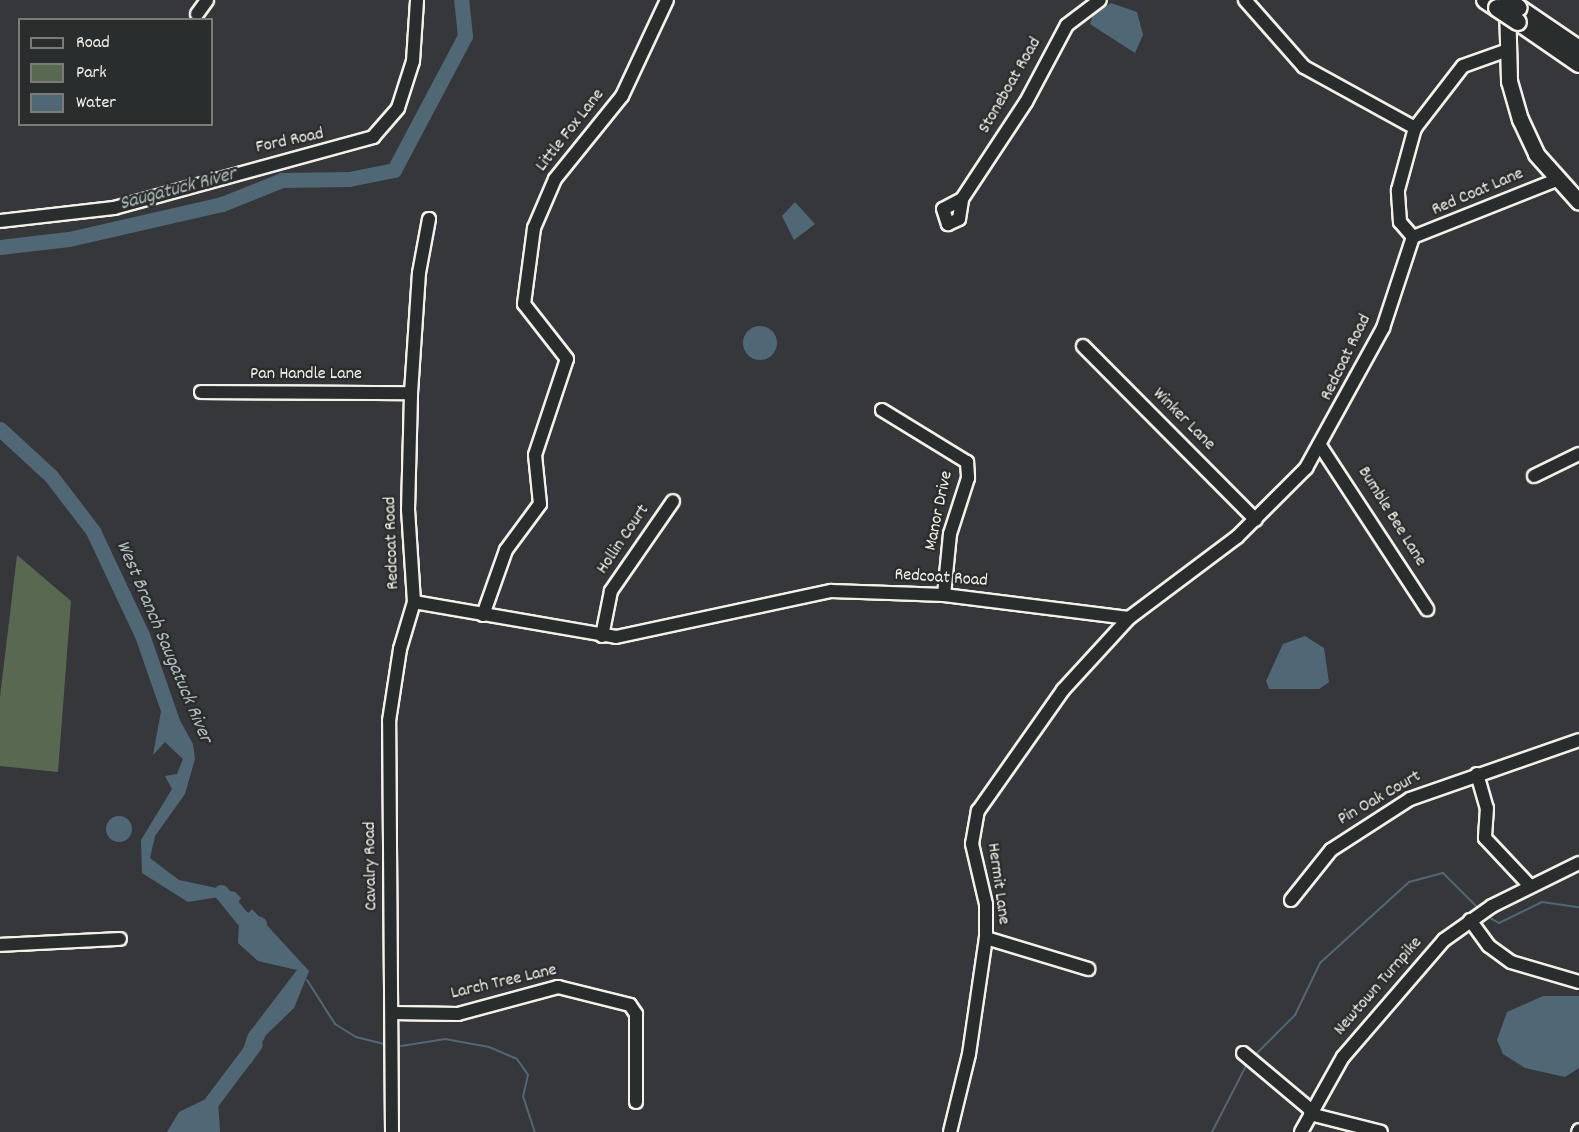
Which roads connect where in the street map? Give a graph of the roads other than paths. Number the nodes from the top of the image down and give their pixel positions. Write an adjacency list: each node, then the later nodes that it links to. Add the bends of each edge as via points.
1 (207, 0): 7 (street)
2 (417, 0): 16 (street, Ford Road, via 413,61 398,108 373,137 343,149 279,161 114,208)
3 (667, 0): 30 (street, Little Fox Lane, via 622,96 555,179 534,228 524,304 567,359 536,455 540,504 506,550)
4 (1100, 0): 13 (street, Stoneboat Road, via 1066,25 1026,102)
5 (1245, 0): 11 (street, via 1304,67)
6 (1505, 6): 8 (main road); 9 (highway)
7 (197, 14)
8 (1505, 51): 11 (street, via 1463,66); 12 (main road, via 1520,119)
9 (1571, 51): 10 (highway)
10 (1579, 65)
11 (1415, 128): 17 (street, via 1398,190 1400,222)
12 (1556, 180): 14 (main road); 17 (street, Red Coat Lane)
13 (962, 199)
14 (1579, 202)
15 (429, 219): 20 (street, Redcoat Road, via 418,273)
16 (0, 221)
17 (1413, 237): 22 (street, Redcoat Road, via 1398,293)
18 (1083, 346): 26 (street, Winker Lane)
19 (201, 392): 20 (street, Pan Handle Lane)
20 (411, 393): 28 (street, Redcoat Road, via 409,553)
21 (882, 410): 27 (street, Manor Drive, via 967,462 968,478 950,534)
22 (1321, 447): 26 (street, Redcoat Road); 29 (street, Bumble Bee Lane)
23 (1579, 454): 24 (street)
24 (1534, 476)
25 (673, 501): 32 (street, Hollin Court, via 611,591)
26 (1256, 520): 31 (street, Redcoat Road)
27 (944, 596): 31 (street, Redcoat Road); 32 (street, Redcoat Road, via 831,591 661,630)
28 (414, 602): 30 (street, Redcoat Road); 44 (street, Cavalry Road, via 400,649 389,721)
29 (1427, 609)
30 (483, 615): 32 (street, Redcoat Road)
31 (1129, 618): 40 (street, Hermit Lane, via 1063,690 978,811 972,844 986,904)
32 (602, 636)
33 (1579, 740): 34 (street, Pin Oak Court)
34 (1477, 774): 36 (street, via 1486,808 1485,838); 37 (street, Pin Oak Court, via 1431,789 1367,824 1331,850)
35 (1579, 863): 36 (street, Newtown Turnpike)
36 (1530, 886): 38 (street, Newtown Turnpike)
37 (1291, 900)
38 (1478, 915): 43 (street, via 1489,946 1511,962); 47 (street, Newtown Turnpike, via 1382,1006)
39 (120, 939): 41 (street)
40 (986, 939): 42 (street); 49 (street, Hermit Lane, via 969,1054)
41 (0, 945)
42 (1088, 969)
43 (1579, 982)
44 (392, 1013): 46 (street, Larch Tree Lane, via 458,1014 558,987 630,1005 636,1014); 48 (street, Cavalry Road)
45 (1243, 1053): 47 (street)
46 (636, 1102)
47 (1311, 1113): 50 (street, Newtown Turnpike); 51 (street)
48 (392, 1132)
49 (950, 1132)
50 (1301, 1132)
51 (1381, 1132)

